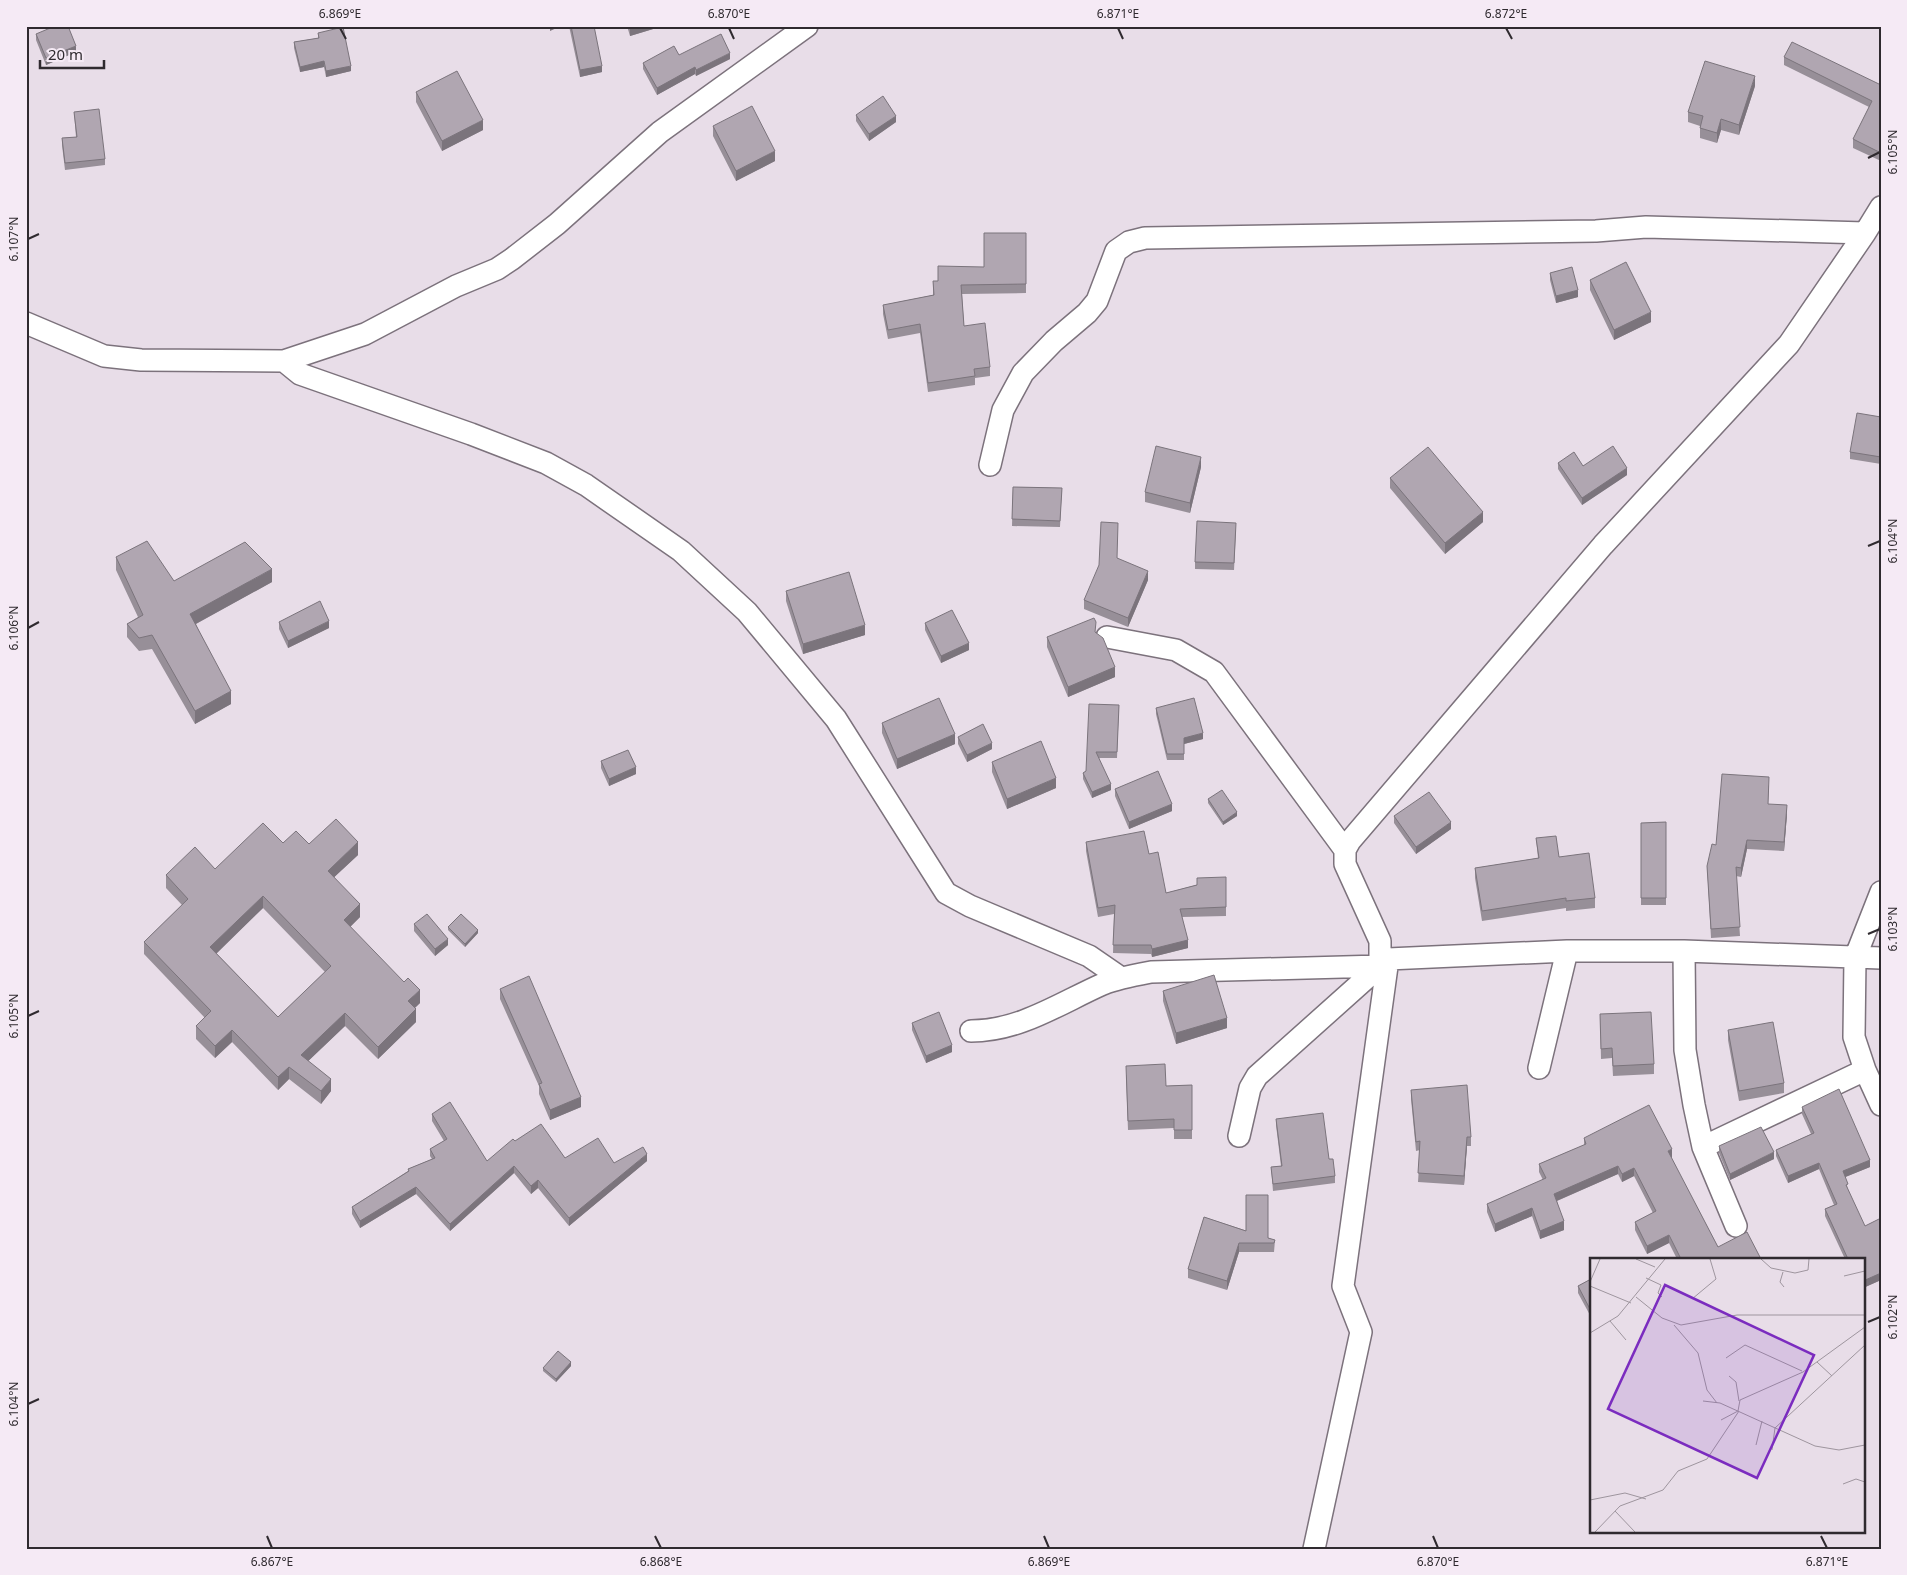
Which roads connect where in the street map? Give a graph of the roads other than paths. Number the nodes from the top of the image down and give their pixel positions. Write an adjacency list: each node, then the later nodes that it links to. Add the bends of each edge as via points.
1 (807, 26): 5 (street, via 660,132 557,224 497,269 456,286 364,334)
2 (1881, 207): 3 (street)
3 (1866, 233): 6 (street, via 1646,227 1596,231 1145,238 1128,242 1116,251 1097,301 1023,373 1003,410); 8 (street, via 1789,344 1603,545)
4 (26, 323): 5 (street, via 104,356 123,359)
5 (284, 361): 15 (street, via 300,374 546,464 586,485 680,551 747,612 836,719 946,893 1089,956)
6 (990, 465)
7 (1107, 637): 8 (street, via 1176,650 1214,672)
8 (1345, 850): 14 (street, via 1345,864 1380,941)
9 (1881, 892): 12 (street)
10 (1567, 951): 11 (street); 14 (street); 17 (street)
11 (1684, 951): 12 (street); 21 (street, via 1685,1050)
12 (1855, 958): 13 (street); 18 (street, via 1854,1037)
13 (1881, 958)
14 (1384, 962): 15 (street, via 1151,972); 20 (street, via 1258,1076 1250,1088); 23 (street, via 1343,1286 1361,1332)
15 (1121, 978): 16 (street, via 1049,1011 995,1029)
16 (971, 1031)
17 (1539, 1068)
18 (1864, 1070): 19 (street); 21 (street)
19 (1881, 1105)
20 (1239, 1136)
21 (1703, 1147): 22 (street)
22 (1736, 1226)
23 (1314, 1549)

